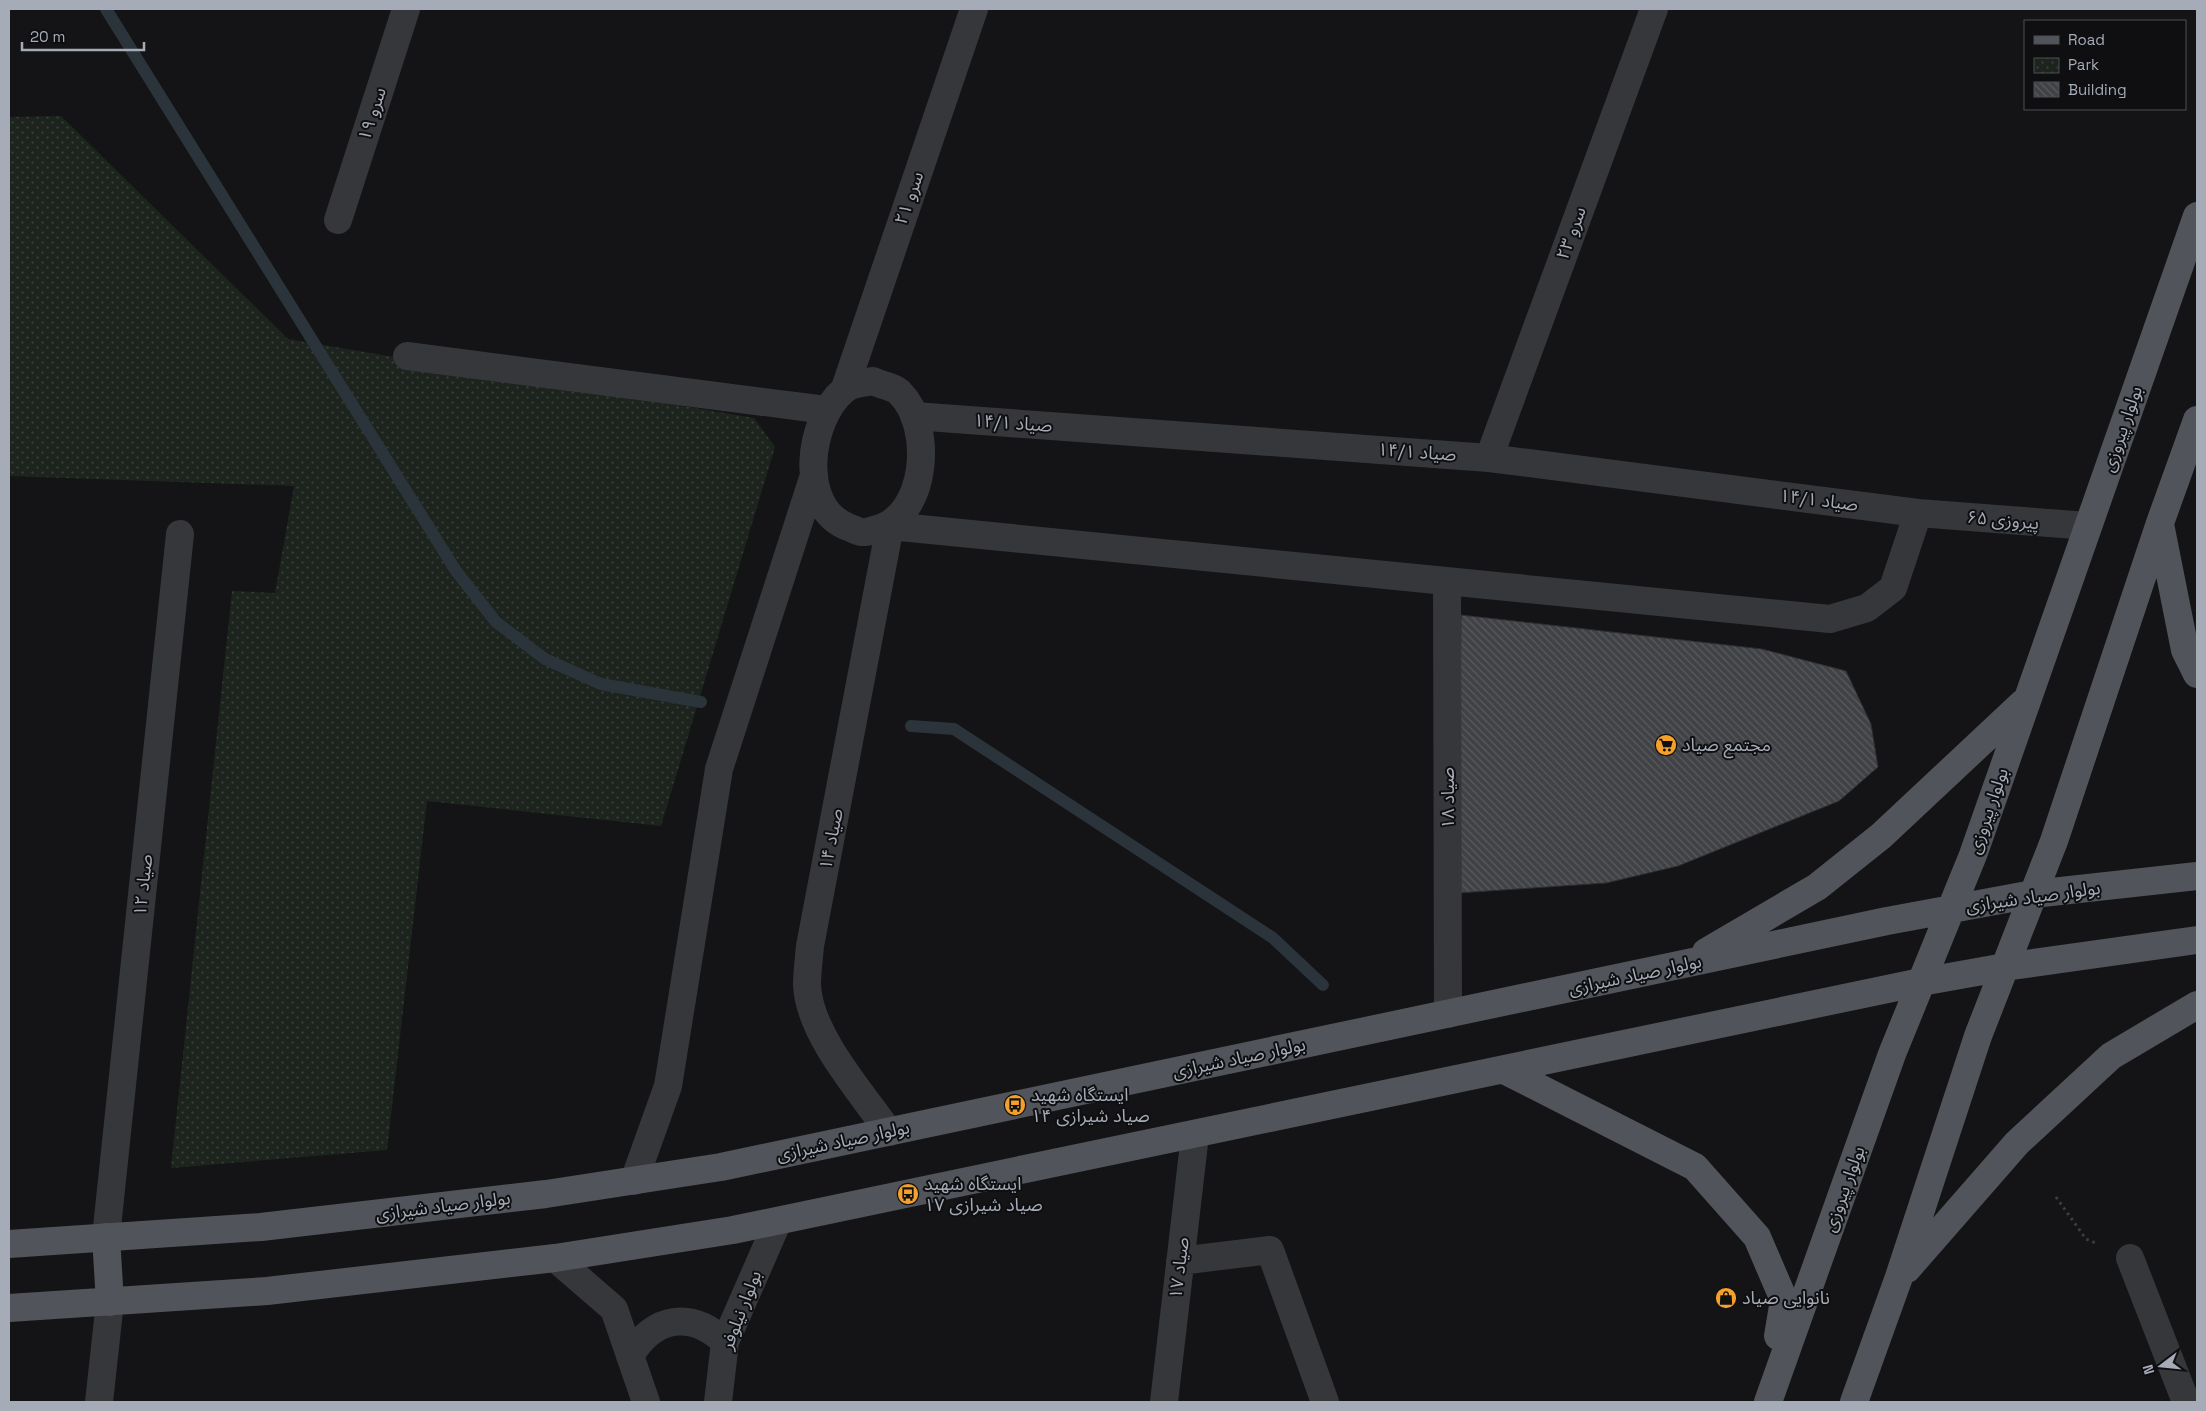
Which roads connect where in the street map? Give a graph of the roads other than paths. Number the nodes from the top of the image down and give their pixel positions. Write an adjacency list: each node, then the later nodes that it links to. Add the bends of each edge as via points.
1 (406, 9): 5 (street, سرو ۱۹)
2 (974, 9): 7 (street, سرو ۲۱)
3 (1654, 9): 11 (street, سرو ۲۳)
4 (2197, 216): 16 (main road, بولوار پیروزی)
5 (338, 220)
6 (407, 356): 8 (street)
7 (845, 388): 8 (street); 9 (street, via 873,381 900,392)
8 (826, 410): 12 (street, via 817,431)
9 (914, 416): 11 (street, صیاد ۱۴/۱); 15 (street, via 921,439 918,482 909,505)
10 (2197, 420): 14 (main road)
11 (1489, 458): 13 (street, صیاد ۱۴/۱)
12 (814, 475): 15 (street, via 820,498 835,522 862,532); 33 (street, via 719,769 668,1086)
13 (1918, 512): 16 (street, پیروزی ۶۵); 18 (street, via 1893,588 1867,608 1830,619)
14 (2160, 523): 19 (main road, via 2185,650); 22 (main road, via 2054,841)
15 (890, 526): 18 (street); 31 (street, صیاد ۱۴, via 812,936 807,985 816,1024)
16 (2088, 526): 20 (main road, بولوار پیروزی)
17 (180, 534): 35 (street, صیاد ۱۲)
18 (1447, 581): 29 (street, صیاد ۱۸)
19 (2197, 674)
20 (2026, 701): 23 (main road, بولوار پیروزی); 25 (main road, via 1881,836 1816,887)
21 (2197, 876): 22 (main road, بولوار صیاد شیرازی)
22 (2033, 894): 23 (main road, بولوار صیاد شیرازی); 26 (main road)
23 (1951, 909): 25 (main road, بولوار صیاد شیرازی); 27 (main road, بولوار پیروزی)
24 (2197, 940): 26 (main road)
25 (1686, 964): 29 (main road, بولوار صیاد شیرازی)
26 (2005, 967): 27 (main road); 40 (main road, via 1978,1036)
27 (1921, 982): 30 (main road); 50 (main road, بولوار پیروزی)
28 (2197, 1005): 40 (main road, via 2111,1056 2017,1143)
29 (1448, 1014): 31 (main road, بولوار صیاد شیرازی)
30 (1506, 1071): 32 (main road); 50 (main road, via 1695,1167 1758,1237 1784,1300)
31 (889, 1132): 33 (main road, بولوار صیاد شیرازی, via 722,1167)
32 (1195, 1134): 34 (main road); 39 (street, صیاد ۱۷)
33 (634, 1181): 35 (main road, بولوار صیاد شیرازی, via 261,1227)
34 (778, 1221): 37 (main road); 43 (street, بولوار نیلوفر)
35 (106, 1237): 36 (main road, بولوار صیاد شیرازی); 41 (main road)
36 (9, 1244)
37 (555, 1258): 41 (main road, via 267,1291); 44 (street, via 614,1309)
38 (2130, 1258): 52 (street)
39 (1180, 1262): 48 (street, صیاد ۱۷); 49 (street, via 1270,1250)
40 (1900, 1277): 51 (main road)
41 (110, 1302): 42 (main road); 45 (street)
42 (9, 1308)
43 (725, 1342): 44 (street, via 698,1323 666,1323 651,1330); 47 (street, بولوار نیلوفر)
44 (630, 1356): 46 (street)
45 (99, 1402)
46 (646, 1402)
47 (718, 1402)
48 (1164, 1402)
49 (1325, 1402)
50 (1767, 1402)
51 (1854, 1402)
52 (2186, 1402)

